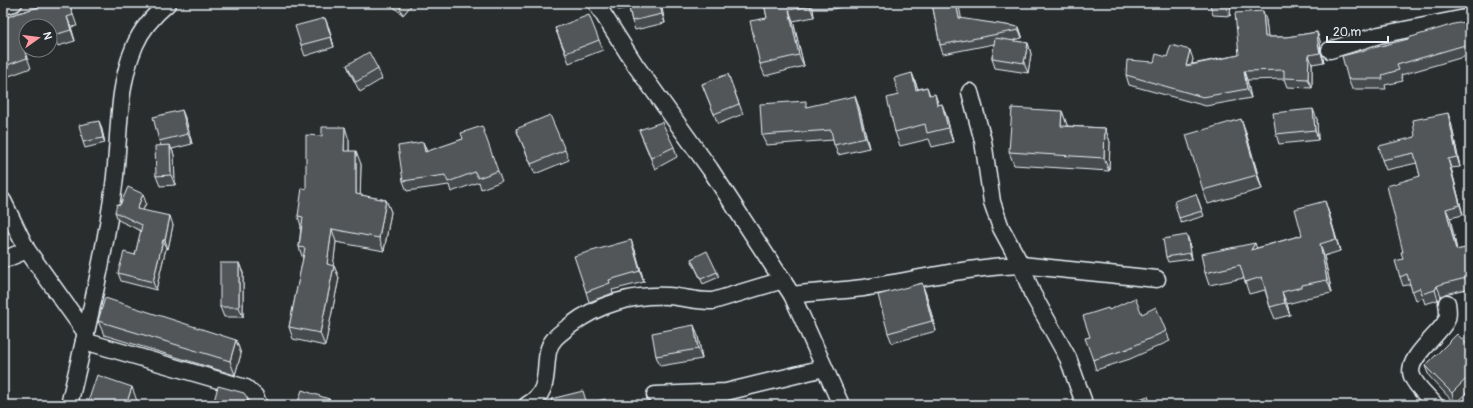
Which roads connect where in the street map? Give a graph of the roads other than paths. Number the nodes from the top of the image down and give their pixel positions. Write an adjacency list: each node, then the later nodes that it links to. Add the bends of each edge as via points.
1 (14, 3): 4 (street)
2 (168, 3): 16 (street, via 143,29 124,76 114,185)
3 (596, 3): 13 (street, via 636,66 710,169)
4 (3, 6)
5 (1470, 17): 6 (street, via 1379,35)
6 (1330, 50)
7 (970, 92): 11 (street, via 983,141 996,215)
8 (3, 200): 9 (street)
9 (28, 250): 10 (street); 16 (street)
10 (3, 260)
11 (1021, 265): 12 (street); 14 (street, via 970,270 861,288); 25 (street, via 1032,293 1068,358)
12 (1157, 279)
13 (783, 280): 14 (street); 22 (street, via 713,301 640,296 615,302 583,316 552,342 548,352 544,387)
14 (792, 295): 17 (street)
15 (1447, 303): 26 (street, via 1446,322 1425,346 1410,369 1412,378)
16 (85, 337): 20 (street); 21 (street, via 246,388)
17 (824, 368): 18 (street); 24 (street)
18 (715, 394): 19 (street); 23 (street)
19 (655, 395)
20 (68, 405)
21 (260, 405)
22 (527, 405)
23 (702, 405)
24 (841, 405)
25 (1084, 405)
26 (1435, 405)

